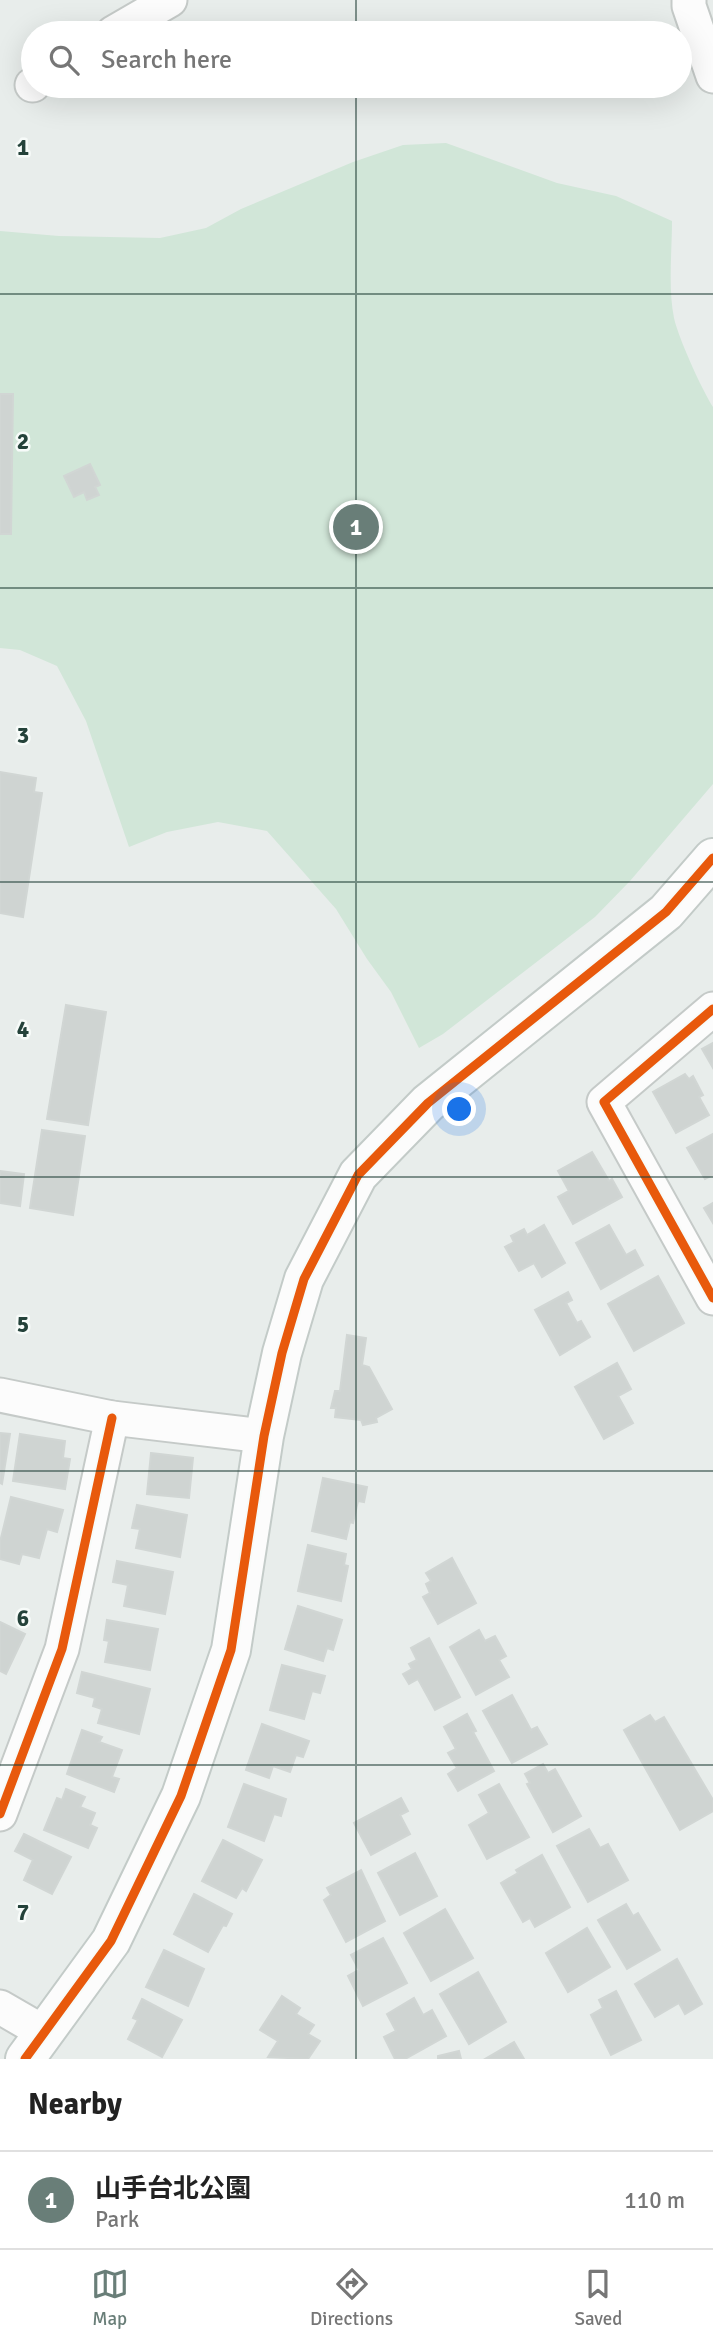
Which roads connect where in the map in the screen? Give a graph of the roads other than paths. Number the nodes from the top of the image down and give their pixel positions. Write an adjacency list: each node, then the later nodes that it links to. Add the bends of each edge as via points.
1 (170, 0): 3 (street)
2 (689, 0): 4 (street)
3 (134, 21)
4 (713, 76)
5 (713, 858): 10 (street, via 666,912 428,1103 358,1175 304,1279)
6 (713, 1009): 7 (street, via 604,1102)
7 (713, 1298)
8 (0, 1395): 9 (street)
9 (112, 1418): 10 (street); 11 (street, via 62,1649)
10 (264, 1436): 13 (street, via 231,1650 181,1796 111,1941)
11 (0, 1814)
12 (0, 2007): 13 (street)
13 (35, 2046)

